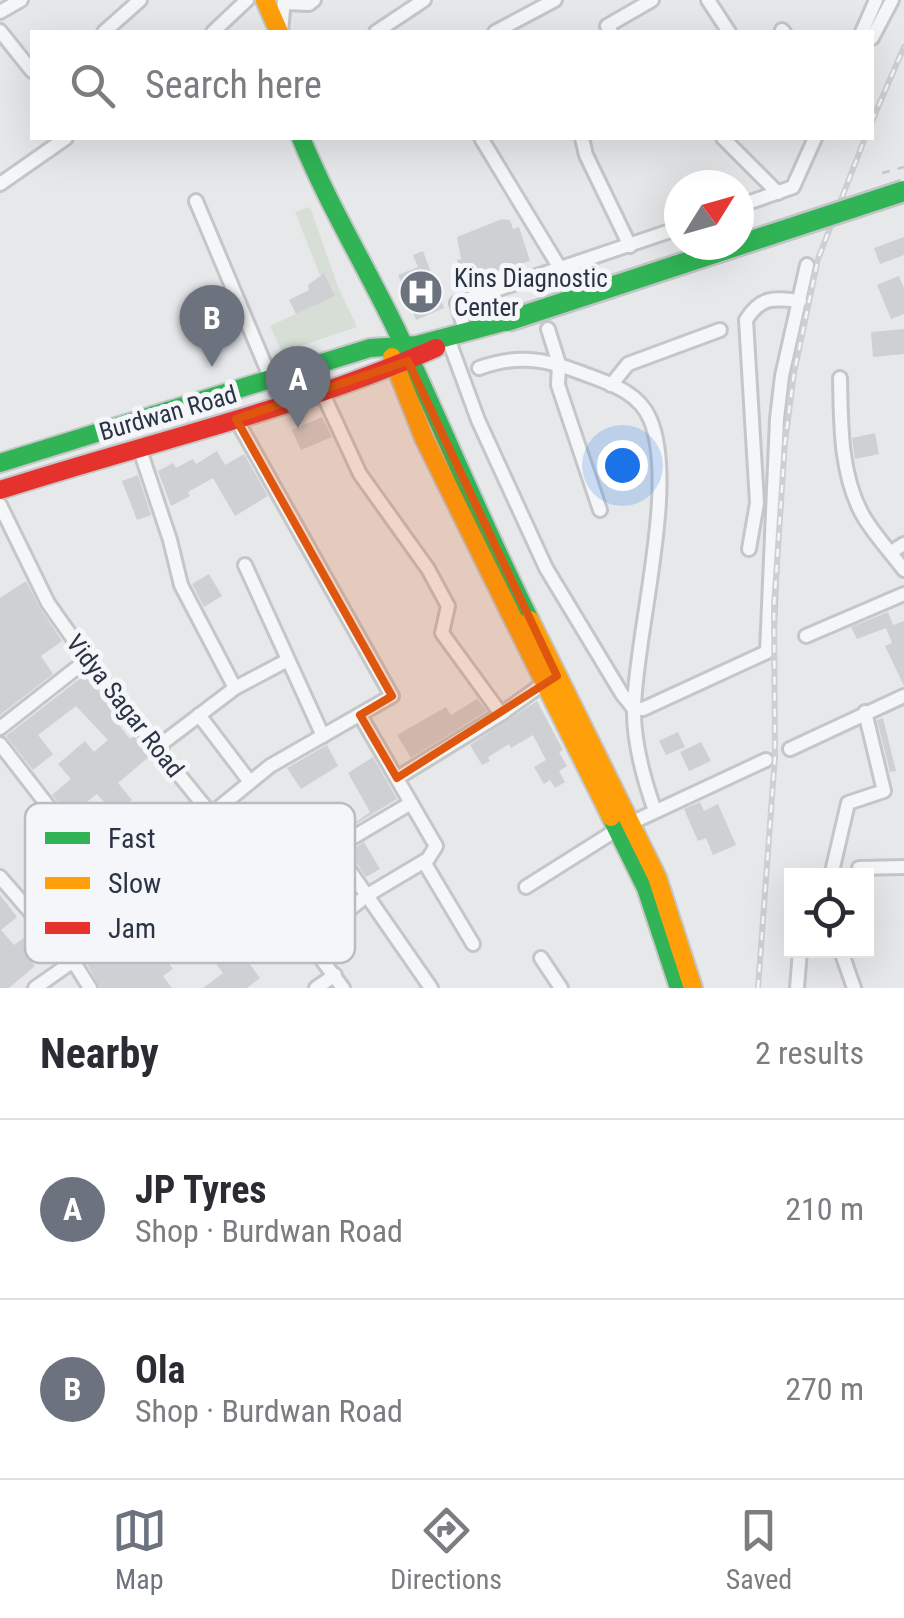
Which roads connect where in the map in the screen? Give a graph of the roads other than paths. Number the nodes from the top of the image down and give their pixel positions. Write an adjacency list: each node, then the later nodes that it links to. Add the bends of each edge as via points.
1 (20, 0): 12 (street)
2 (140, 0): 13 (street)
3 (246, 0): 14 (street)
4 (314, 0): 11 (street)
5 (424, 0): 16 (street)
6 (555, 0): 17 (street)
7 (652, 0): 18 (street, via 607,26)
8 (708, 0): 19 (street)
9 (876, 0): 20 (street)
10 (892, 0): 22 (street)
11 (278, 1): 15 (main road)
12 (0, 12)
13 (106, 30)
14 (215, 30)
15 (280, 30)
16 (379, 30)
17 (499, 30)
18 (610, 30)
19 (728, 30)
20 (863, 30)
21 (0, 31): 23 (street)
22 (874, 34)
23 (30, 68)
24 (63, 140): 32 (street)
25 (303, 140): 45 (main road)
26 (483, 140): 40 (street)
27 (582, 140): 38 (street)
28 (726, 140): 34 (street)
29 (801, 140): 31 (street)
30 (814, 140): 31 (street)
31 (809, 152): 34 (street, via 793,187)
32 (0, 184)
33 (904, 191): 44 (main road, Burdwan Road, bridge)
34 (778, 192): 36 (street)
35 (196, 201): 49 (street)
36 (754, 201)
37 (664, 234): 38 (street)
38 (630, 246): 40 (street)
39 (807, 266): 41 (street)
40 (561, 270): 44 (street, via 457,303)
41 (800, 300): 60 (street, via 770,297 746,320 757,503); 71 (street, via 777,419 766,652)
42 (548, 328): 46 (street)
43 (720, 330): 50 (street, via 628,364)
44 (458, 337): 45 (main road, Burdwan Road); 71 (street, via 478,420 546,568)
45 (398, 349): 49 (main road, Burdwan Road, via 370,348); 51 (main road, Burdwan Road); 68 (main road)
46 (559, 364): 47 (street, via 524,358); 50 (street); 58 (street, via 558,385)
47 (479, 368)
48 (840, 378): 61 (street, via 852,490)
49 (272, 379): 52 (street); 55 (main road, Burdwan Road)
50 (611, 384): 71 (street, via 641,404 656,444 659,494)
51 (322, 392): 52 (main road, Burdwan Road); 74 (street, via 360,474 448,606 442,633)
52 (282, 405): 53 (main road, Burdwan Road)
53 (236, 419): 54 (main road, Burdwan Road); 73 (street, via 392,696)
54 (139, 447): 56 (main road, Burdwan Road); 69 (street, via 181,585)
55 (0, 463)
56 (0, 490)
57 (0, 506): 66 (street, Vidya Sagar Road, via 48,603)
58 (600, 510)
59 (904, 544): 61 (street)
60 (749, 549)
61 (891, 552): 63 (street)
62 (245, 564): 67 (street)
63 (904, 570)
64 (904, 594): 65 (street)
65 (806, 636)
66 (88, 659): 76 (street); 79 (street, Vidya Sagar Road)
67 (286, 661): 69 (street); 77 (street)
68 (552, 679): 74 (street); 89 (main road)
69 (236, 688): 75 (street)
70 (904, 696): 72 (street)
71 (634, 709): 88 (street)
72 (865, 712): 80 (street); 93 (street, via 884,791 848,803)
73 (360, 714): 77 (street); 82 (street)
74 (502, 714): 82 (street)
75 (199, 715): 79 (street); 83 (street)
76 (0, 728)
77 (322, 736): 83 (street)
78 (0, 744): 84 (street)
79 (156, 748): 85 (street, Vidya Sagar Road)
80 (790, 749)
81 (766, 760): 88 (street)
82 (396, 778): 87 (street)
83 (250, 782): 86 (street)
84 (46, 803)
85 (200, 803)
86 (225, 803)
87 (412, 803): 90 (street); 91 (street, via 436,846)
88 (655, 811): 89 (street)
89 (624, 826): 97 (street); 113 (main road); 114 (main road, via 656,877)
90 (355, 839)
91 (424, 862): 98 (street); 101 (street)
92 (904, 867): 94 (street)
93 (833, 868)
94 (859, 868)
95 (0, 876): 99 (street)
96 (355, 880): 98 (street)
97 (526, 887)
98 (366, 896): 100 (street); 111 (street)
99 (25, 905)
100 (355, 905)
101 (472, 944)
102 (541, 958): 112 (street)
103 (799, 958): 115 (street)
104 (845, 958): 116 (street)
105 (72, 963): 108 (street)
106 (74, 963): 109 (street)
107 (339, 982): 110 (street)
108 (35, 988)
109 (90, 988)
110 (316, 988)
111 (432, 988)
112 (560, 988)
113 (679, 988)
114 (694, 988)
115 (797, 988)
116 (854, 988)

